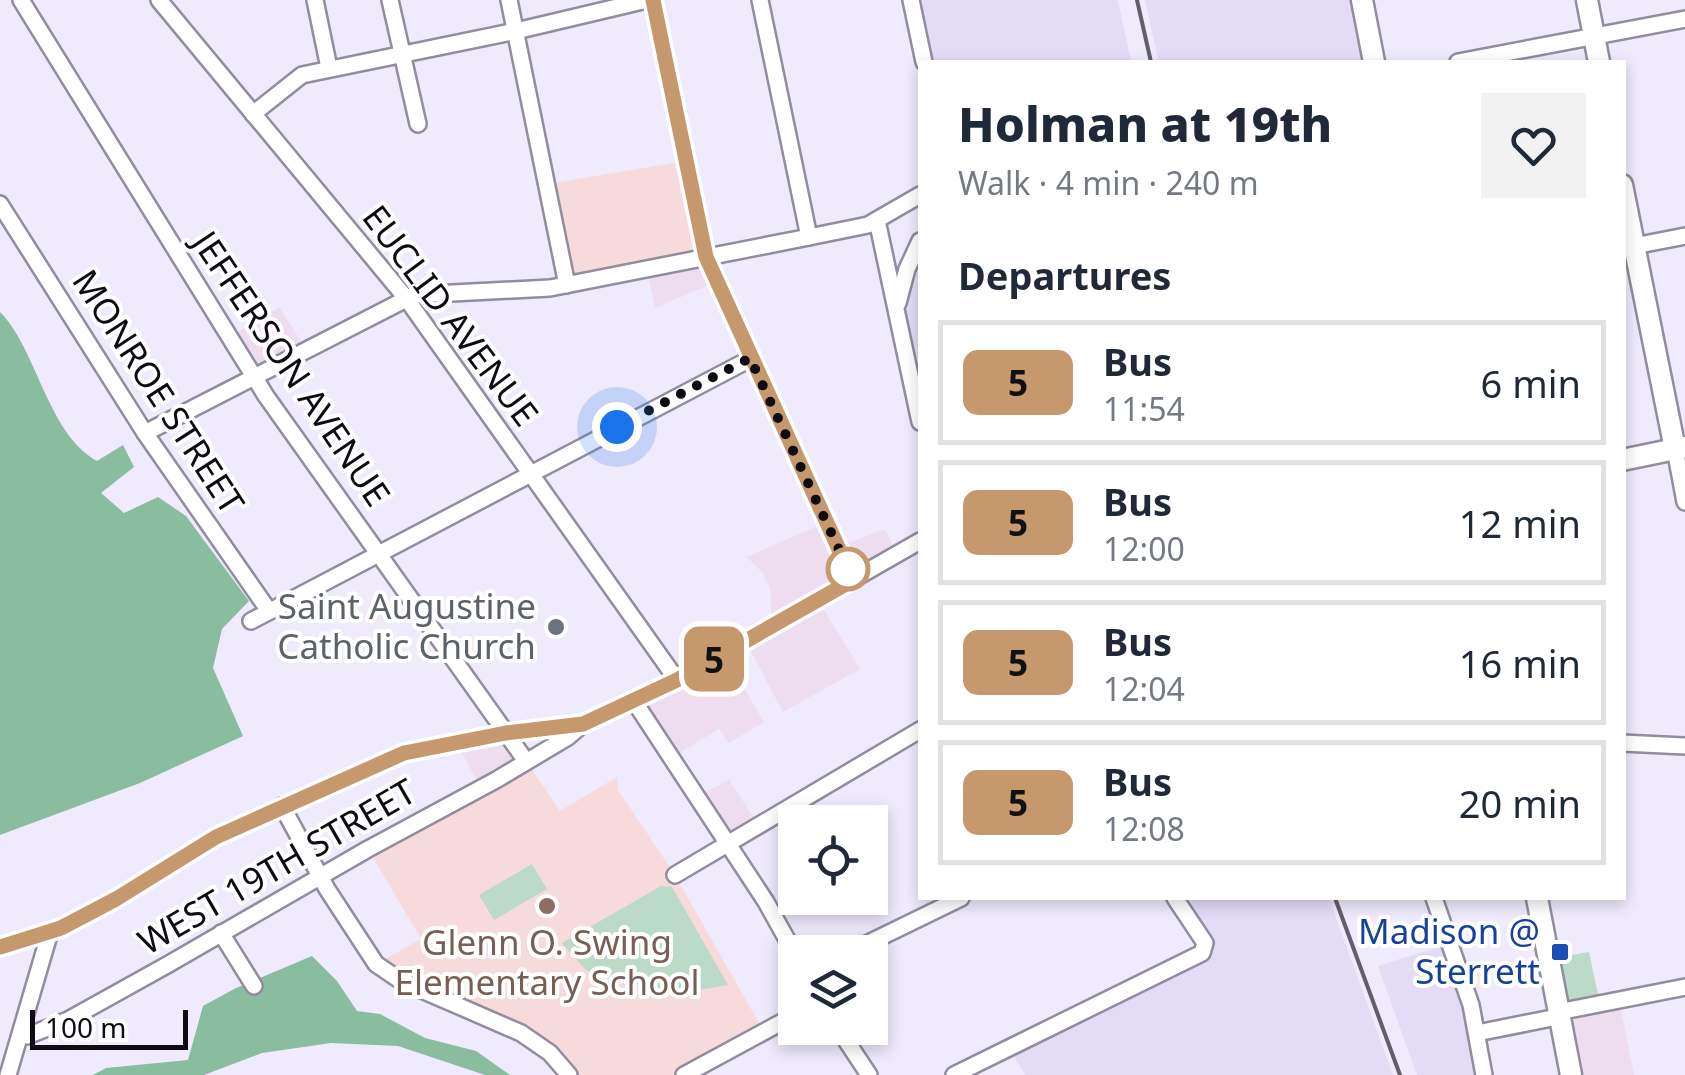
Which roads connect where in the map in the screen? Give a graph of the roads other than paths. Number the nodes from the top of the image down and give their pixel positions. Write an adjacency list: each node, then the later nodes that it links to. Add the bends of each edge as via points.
1 (21, 0): 38 (street, JEFFERSON AVENUE)
2 (159, 0): 20 (street, EUCLID AVENUE)
3 (315, 0): 19 (street)
4 (390, 0): 14 (street)
5 (509, 0): 12 (street)
6 (650, 0): 12 (street); 31 (street)
7 (760, 0): 28 (street)
8 (912, 0): 15 (street)
9 (1362, 0): 16 (main road)
10 (1587, 0): 13 (main road)
11 (1685, 18): 13 (street)
12 (516, 31): 14 (street); 34 (street)
13 (1594, 36): 17 (street); 18 (main road)
14 (401, 54): 19 (street); 21 (street)
15 (924, 60)
16 (1374, 60)
17 (1487, 60)
18 (1599, 60)
19 (329, 68): 20 (street, via 294,80)
20 (254, 114): 35 (street, EUCLID AVENUE)
21 (418, 124)
22 (918, 195): 25 (street)
23 (0, 204): 26 (street, MONROE STREET)
24 (1626, 205): 30 (main road)
25 (877, 220): 28 (street); 36 (street)
26 (7, 226): 40 (street, MONROE STREET)
27 (1685, 236): 30 (street)
28 (809, 237): 31 (street)
29 (918, 245): 32 (street)
30 (1634, 246): 41 (main road)
31 (706, 257): 34 (street); 37 (street)
32 (907, 270): 33 (street); 36 (street)
33 (918, 280)
34 (568, 285): 35 (street)
35 (406, 298): 38 (street); 43 (street, EUCLID AVENUE)
36 (896, 307): 39 (street)
37 (750, 358): 43 (street); 47 (street)
38 (255, 375): 40 (street); 46 (street, JEFFERSON AVENUE)
39 (918, 412)
40 (146, 433): 48 (street, MONROE STREET)
41 (1680, 448): 42 (main road); 44 (street)
42 (1626, 459)
43 (532, 473): 46 (street); 50 (street, EUCLID AVENUE)
44 (1685, 502)
45 (918, 542): 47 (street, WEST 19TH STREET)
46 (378, 554): 48 (street); 54 (street, JEFFERSON AVENUE)
47 (853, 580): 50 (street, WEST 19TH STREET)
48 (269, 611): 49 (street)
49 (251, 621)
50 (677, 680): 51 (street, WEST 19TH STREET)
51 (634, 702): 52 (street, WEST 19TH STREET); 59 (street)
52 (583, 724): 54 (street); 57 (street, WEST 19TH STREET)
53 (918, 731): 59 (street)
54 (506, 733): 57 (street, JEFFERSON AVENUE); 58 (street, via 404,753)
55 (1626, 743): 56 (street)
56 (1685, 746)
57 (526, 762): 61 (street, WEST 19TH STREET)
58 (282, 806): 61 (street); 66 (street)
59 (727, 843): 60 (street); 68 (street)
60 (675, 875)
61 (320, 876): 67 (street, WEST 19TH STREET); 81 (street, via 385,972 521,1033)
62 (957, 900): 69 (street)
63 (1176, 900): 79 (street, via 1206,948 1202,953)
64 (1435, 900): 75 (street)
65 (1537, 900): 73 (main road)
66 (50, 932): 70 (street); 78 (street)
67 (221, 933): 71 (street); 76 (street, WEST 19TH STREET, via 68,1020)
68 (783, 935)
69 (885, 935)
70 (0, 947)
71 (254, 986)
72 (1685, 986): 73 (street)
73 (1558, 1012): 75 (street); 85 (main road)
74 (778, 1024): 82 (street)
75 (1476, 1034): 84 (street)
76 (27, 1036)
77 (849, 1045): 83 (street)
78 (7, 1055): 80 (street)
79 (960, 1072)
80 (8, 1075)
81 (569, 1075)
82 (684, 1075)
83 (868, 1075)
84 (1484, 1075)
85 (1570, 1075)

